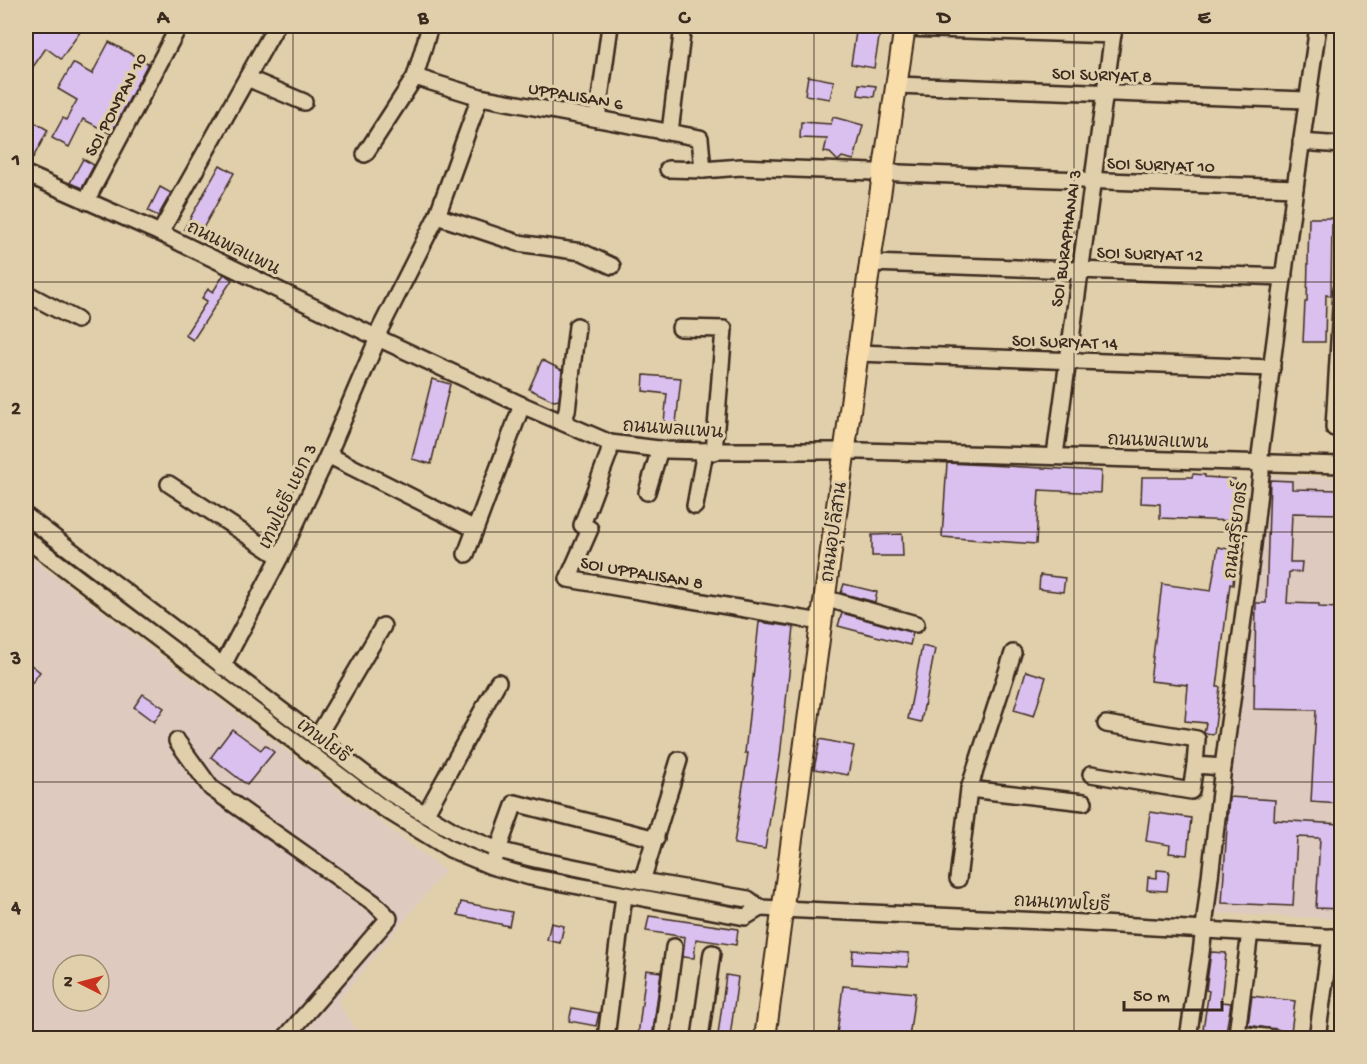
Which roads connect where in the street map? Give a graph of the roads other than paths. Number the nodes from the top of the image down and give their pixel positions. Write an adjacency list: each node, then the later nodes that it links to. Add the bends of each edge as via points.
1 (179, 26): 27 (street, SOI PONPAN 10)
2 (276, 26): 10 (street)
3 (430, 26): 9 (street)
4 (610, 26): 16 (street)
5 (683, 26): 17 (street)
6 (1318, 26): 14 (street, ถนนสุริยาตร์)
7 (905, 27): 8 (street); 11 (main road, ถนนอุปลีสาน)
8 (1113, 30): 12 (street, SOI BURAPHANAI 3)
9 (415, 77): 13 (street, UPPALISAN 6); 20 (street)
10 (247, 78): 15 (street); 29 (street)
11 (896, 85): 12 (street, SOI SURIYAT 8); 23 (main road, ถนนอุปลีสาน)
12 (1104, 94): 14 (street, SOI SURIYAT 8); 25 (street, SOI BURAPHANAI 3)
13 (480, 97): 16 (street, UPPALISAN 6); 28 (street, เทพโยธี แยก 3)
14 (1307, 100): 18 (street, ถนนสุริยาตร์)
15 (304, 102)
16 (597, 119): 17 (street, UPPALISAN 6)
17 (670, 132): 22 (street, UPPALISAN 6, via 700,138)
18 (1301, 142): 19 (street); 26 (street, ถนนสุริยาตร์)
19 (1341, 145)
20 (365, 154)
21 (668, 169): 22 (street)
22 (702, 170): 23 (street, via 741,167)
23 (882, 173): 25 (street, SOI SURIYAT 10); 30 (main road, ถนนอุปลีสาน)
24 (26, 174): 27 (street, ถนนพลแพน)
25 (1093, 182): 26 (street, SOI SURIYAT 10); 32 (street, SOI BURAPHANAI 3)
26 (1294, 188): 33 (street, ถนนสุริยาตร์)
27 (86, 201): 29 (street, ถนนพลแพน)
28 (437, 216): 31 (street, via 518,243 582,252); 39 (street, เทพโยธี แยก 3)
29 (160, 233): 39 (street, ถนนพลแพน)
30 (870, 263): 32 (street, SOI SURIYAT 12); 40 (main road, ถนนอุปลีสาน)
31 (612, 266)
32 (1080, 271): 33 (street, SOI SURIYAT 12); 41 (street, SOI BURAPHANAI 3)
33 (1284, 278): 42 (street, ถนนสุริยาตร์)
34 (1341, 290): 45 (street)
35 (26, 292): 36 (street)
36 (76, 320)
37 (577, 326): 44 (street)
38 (681, 328): 49 (street, via 724,329)
39 (377, 338): 43 (street, ถนนพลแพน); 50 (street, เทพโยธี แยก 3)
40 (857, 353): 41 (street, SOI SURIYAT 14); 48 (main road, ถนนอุปลีสาน)
41 (1068, 360): 42 (street, SOI SURIYAT 14); 51 (street, SOI BURAPHANAI 3)
42 (1272, 368): 52 (street, ถนนสุริยาตร์)
43 (522, 405): 44 (street, ถนนพลแพน); 58 (street)
44 (564, 422): 46 (street, ถนนพลแพน)
45 (1334, 428)
46 (610, 443): 47 (street, ถนนพลแพน); 64 (street, SOI UPPALISAN 8, via 582,525 590,529 568,579)
47 (660, 449): 49 (street, ถนนพลแพน); 55 (street)
48 (844, 451): 49 (street, ถนนพลแพน); 51 (street, ถนนพลแพน); 62 (main road, ถนนอุปลีสาน)
49 (710, 452): 56 (street)
50 (328, 455): 58 (street); 61 (street, เทพโยธี แยก 3)
51 (1055, 455): 52 (street, ถนนพลแพน)
52 (1260, 463): 53 (street, ถนนพลแพน); 76 (street, ถนนสุริยาตร์)
53 (1341, 465)
54 (169, 484): 61 (street)
55 (647, 492)
56 (695, 506)
57 (26, 516): 63 (street, เทพโยธี)
58 (475, 529): 60 (street)
59 (26, 539): 67 (street, เทพโยธี)
60 (466, 554)
61 (280, 557): 69 (street, เทพโยธี แยก 3)
62 (824, 598): 64 (main road, ถนนอุปลีสาน); 65 (street)
63 (155, 616): 67 (street); 69 (street, เทพโยธี)
64 (821, 622): 88 (main road, ถนนอุปลีสาน)
65 (916, 624)
66 (383, 626): 72 (street)
67 (143, 629): 83 (street, เทพโยธี, via 380,806 450,849)
68 (1012, 652): 78 (street)
69 (222, 667): 72 (street, เทพโยธี)
70 (498, 682): 80 (street)
71 (1107, 724): 75 (street, via 1197,739)
72 (318, 737): 80 (street, เทพโยธี)
73 (177, 741): 94 (street, via 211,788 374,903 389,918)
74 (679, 760): 81 (street)
75 (1195, 765): 76 (street); 77 (street, via 1191,792)
76 (1223, 767): 89 (street, ถนนสุริยาตร์)
77 (1091, 774)
78 (969, 789): 79 (street); 84 (street)
79 (1083, 802)
80 (425, 815): 82 (street, เทพโยธี)
81 (656, 839): 82 (street, via 515,802); 85 (street)
82 (498, 850): 83 (street); 85 (street, เทพโยธี)
83 (491, 866): 86 (street, เทพโยธี)
84 (958, 879)
85 (642, 881): 87 (street, เทพโยธี, via 748,899)
86 (624, 896): 87 (street, เทพโยธี, via 745,917); 95 (street)
87 (759, 908): 88 (street, เทพโยธี)
88 (781, 910): 89 (street, ถนนเทพโยธี); 98 (main road, ถนนอุปลีสาน)
89 (1203, 929): 90 (street, ถนนเทพโยธี); 99 (street, ถนนสุริยาตร์)
90 (1250, 932): 91 (street, ถนนเทพโยธี); 100 (street, via 1237,1034)
91 (1336, 938): 101 (street)
92 (674, 947): 96 (street)
93 (712, 953): 97 (street)
94 (285, 1038)
95 (606, 1038)
96 (662, 1038)
97 (700, 1038)
98 (765, 1038)
99 (1188, 1038)
100 (1275, 1038)
101 (1317, 1038)

